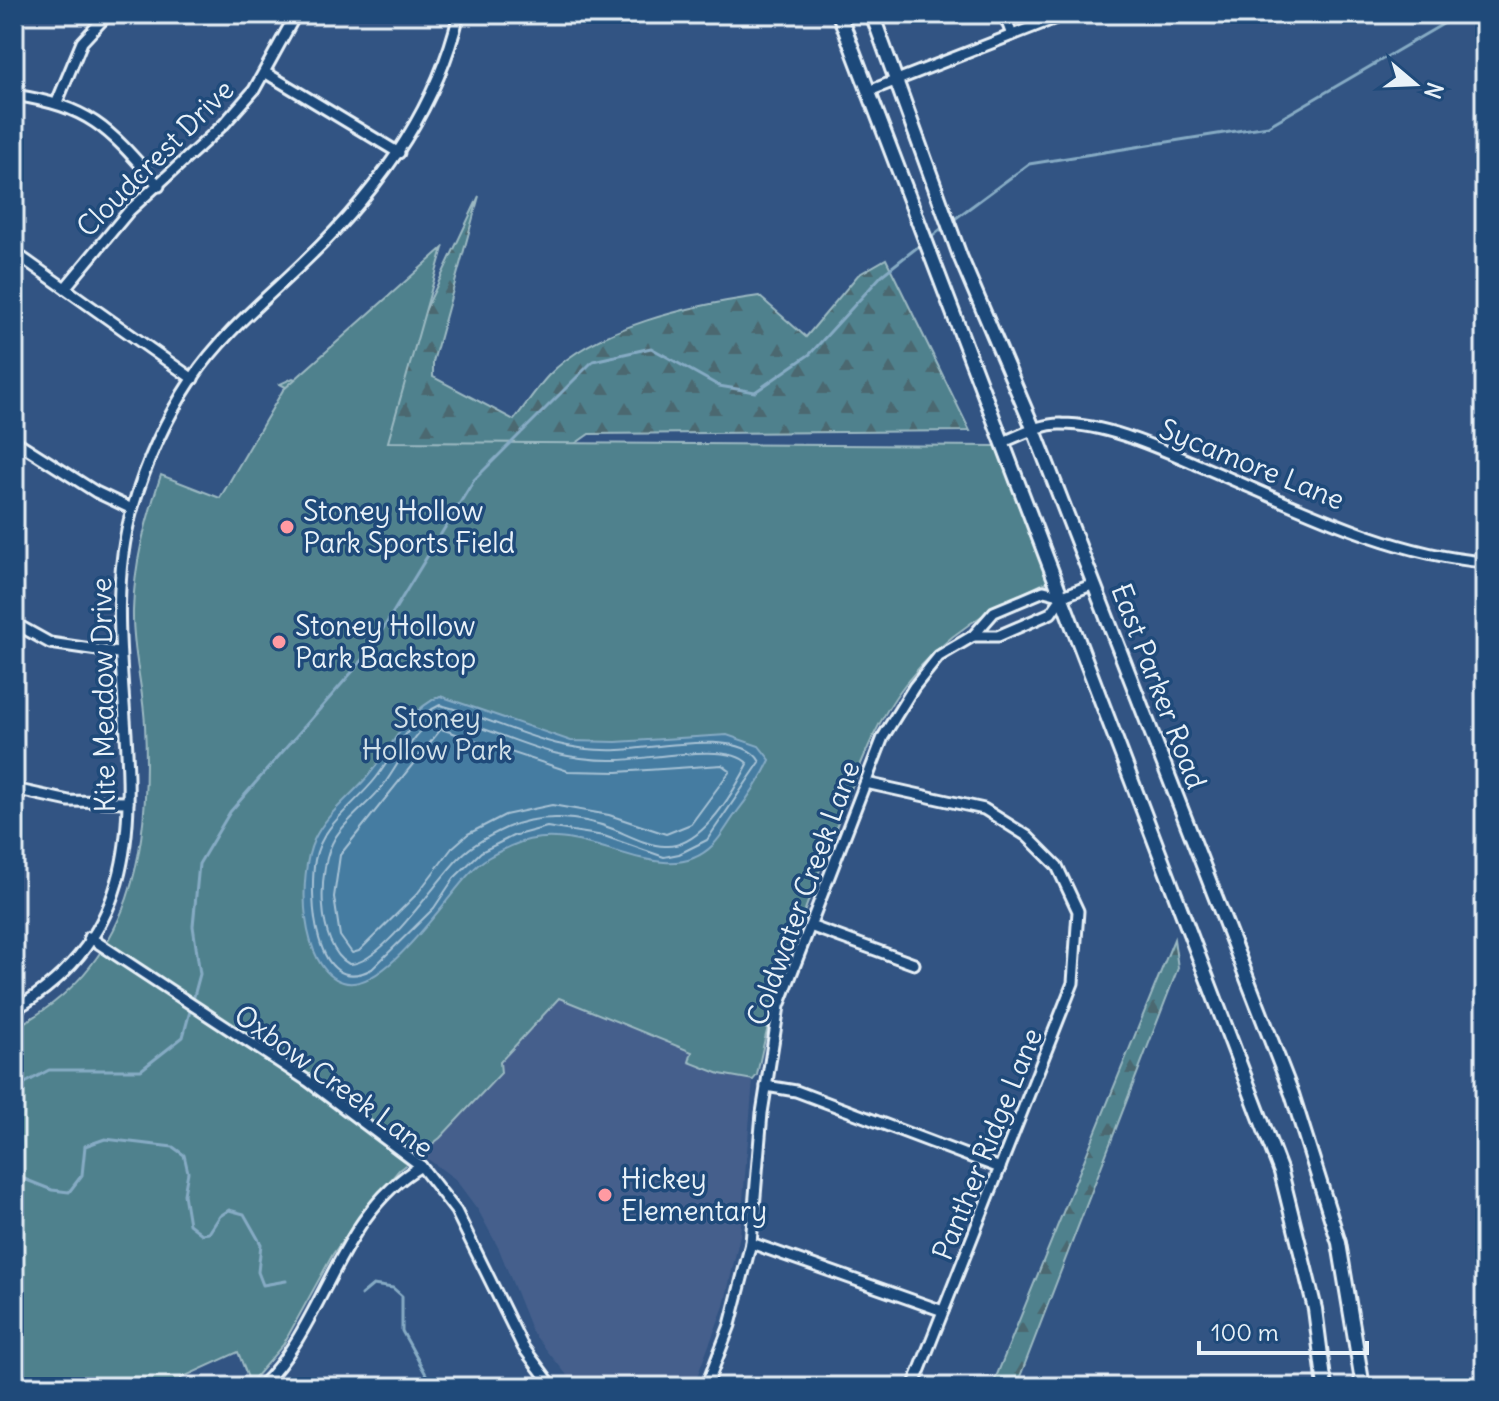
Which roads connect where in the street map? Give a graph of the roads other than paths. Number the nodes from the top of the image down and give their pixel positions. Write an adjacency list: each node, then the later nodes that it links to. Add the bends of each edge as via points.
1 (108, 14): 13 (street, via 82,42)
2 (296, 14): 9 (street, Cloudcrest Drive)
3 (459, 14): 14 (street, Kite Meadow Drive, via 440,73)
4 (839, 14): 11 (main road, East Parker Road)
5 (872, 14): 10 (main road, East Parker Road)
6 (1004, 14): 8 (street)
7 (1066, 14): 8 (street)
8 (1012, 35): 10 (street)
9 (266, 73): 14 (street); 15 (street, Cloudcrest Drive, via 224,124)
10 (899, 81): 11 (street); 19 (main road, East Parker Road, via 960,256)
11 (869, 91): 21 (main road, East Parker Road)
12 (14, 95): 13 (street)
13 (57, 102): 15 (street, via 111,131)
14 (399, 153): 18 (street, Kite Meadow Drive, via 340,226 247,316)
15 (159, 186): 17 (street, Cloudcrest Drive, via 129,211)
16 (14, 252): 17 (street)
17 (65, 288): 18 (street)
18 (193, 379): 22 (street, Kite Meadow Drive, via 152,454)
19 (1034, 430): 21 (street, Sycamore Lane); 23 (street, Sycamore Lane, via 1061,423 1123,437 1383,539 1443,557); 24 (main road, East Parker Road)
20 (14, 440): 22 (street)
21 (1003, 442): 25 (main road, East Parker Road)
22 (132, 509): 28 (street, Kite Meadow Drive, via 120,577)
23 (1485, 562)
24 (1094, 584): 25 (street, Coldwater Creek Lane); 46 (main road, East Parker Road, via 1318,1168 1345,1268)
25 (1063, 596): 27 (street, Coldwater Creek Lane, via 1051,613 998,636); 27 (street, Coldwater Creek Lane, via 1044,591 994,612); 45 (main road, East Parker Road, via 1289,1198 1315,1309)
26 (14, 623): 28 (street, via 60,645)
27 (973, 636): 29 (street, Coldwater Creek Lane, via 939,656 914,687 883,737)
28 (118, 653): 31 (street, Kite Meadow Drive, via 128,726)
29 (866, 783): 32 (street, Coldwater Creek Lane); 38 (street, Panther Ridge Lane, via 984,809 1027,836 1057,866 1078,911 1073,983)
30 (14, 789): 31 (street, via 69,801)
31 (128, 802): 33 (street, Kite Meadow Drive, via 122,872 108,909)
32 (810, 926): 34 (street); 36 (street, Coldwater Creek Lane, via 779,1006)
33 (89, 937): 35 (street, Kite Meadow Drive, via 55,979); 37 (street, Oxbow Creek Lane, via 308,1081)
34 (914, 964)
35 (14, 1010)
36 (766, 1086): 38 (street, via 796,1091); 39 (street, Coldwater Creek Lane)
37 (421, 1166): 41 (street, via 405,1175 361,1224 284,1357); 42 (street, Oxbow Creek Lane, via 456,1211 523,1347)
38 (1000, 1168): 40 (street, Panther Ridge Lane)
39 (751, 1243): 40 (street); 43 (street, Coldwater Creek Lane, via 730,1325)
40 (943, 1311): 44 (street, Panther Ridge Lane)
41 (260, 1387)
42 (553, 1387)
43 (706, 1387)
44 (913, 1387)
45 (1325, 1387)
46 (1363, 1387)

